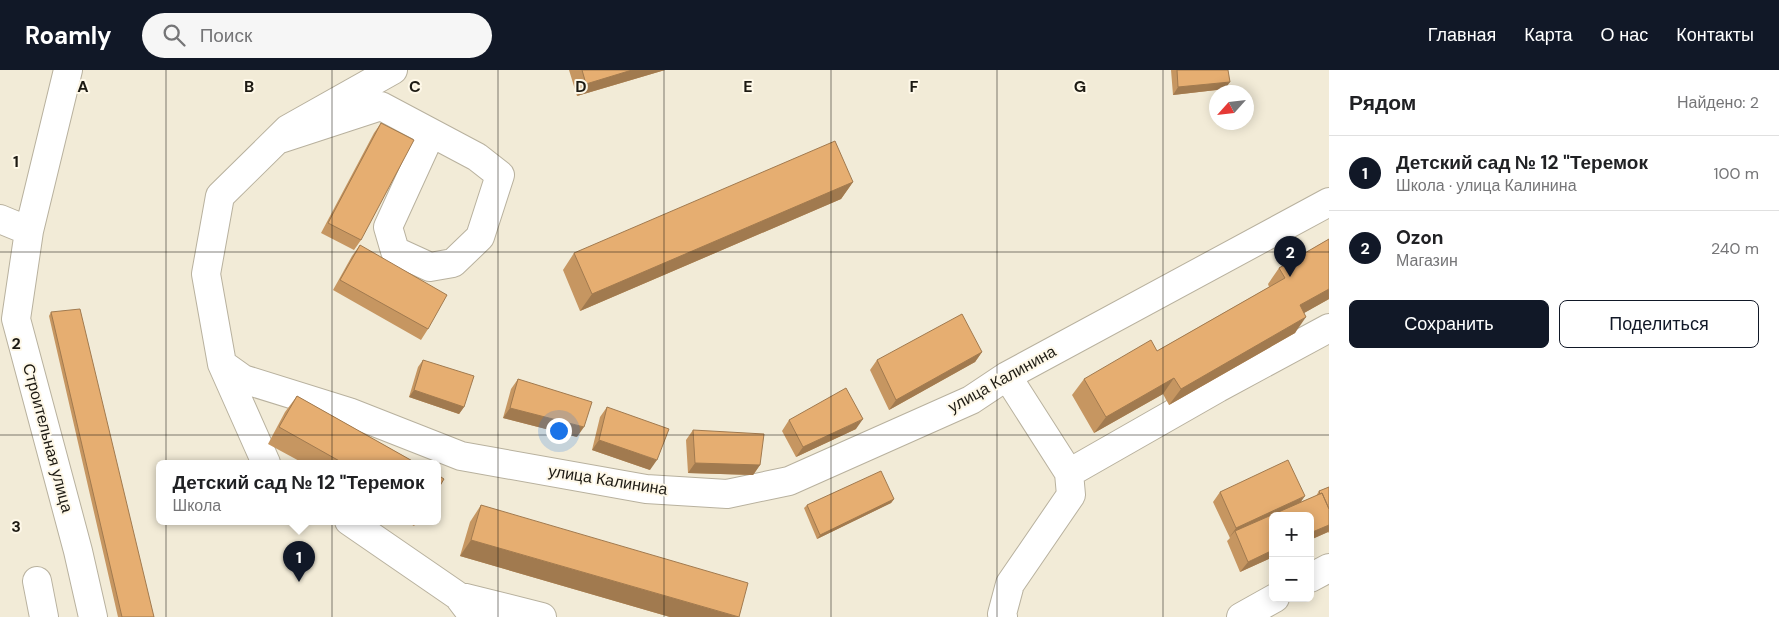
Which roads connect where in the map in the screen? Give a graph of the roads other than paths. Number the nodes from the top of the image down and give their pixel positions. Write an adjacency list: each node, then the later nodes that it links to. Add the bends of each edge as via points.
1 (68, 70): 7 (street, Строительная улица)
2 (393, 70): 4 (street, via 288,129)
3 (431, 133): 3 (street, via 477,157 500,175 480,237 453,263 430,267 395,250 388,227); 4 (street, via 382,106)
4 (277, 140): 9 (street, via 220,196 206,274)
5 (1329, 202): 10 (street, улица Калинина)
6 (0, 219): 7 (street)
7 (29, 231): 20 (street, Строительная улица, via 16,319)
8 (1329, 328): 12 (street)
9 (222, 364): 10 (street, улица Калинина, via 243,379 349,412 461,456 646,489 727,494 790,481 971,400); 11 (street)
10 (1007, 376): 12 (street)
11 (265, 460)
12 (1069, 472): 23 (street, via 1071,495 1010,584)
13 (355, 525): 17 (street)
14 (1329, 568): 15 (street)
15 (1314, 576)
16 (37, 581): 19 (street)
17 (458, 596): 21 (street); 22 (street)
18 (1269, 601): 24 (street)
19 (44, 617)
20 (93, 617)
21 (474, 617)
22 (542, 617)
23 (1003, 617)
24 (1241, 617)

